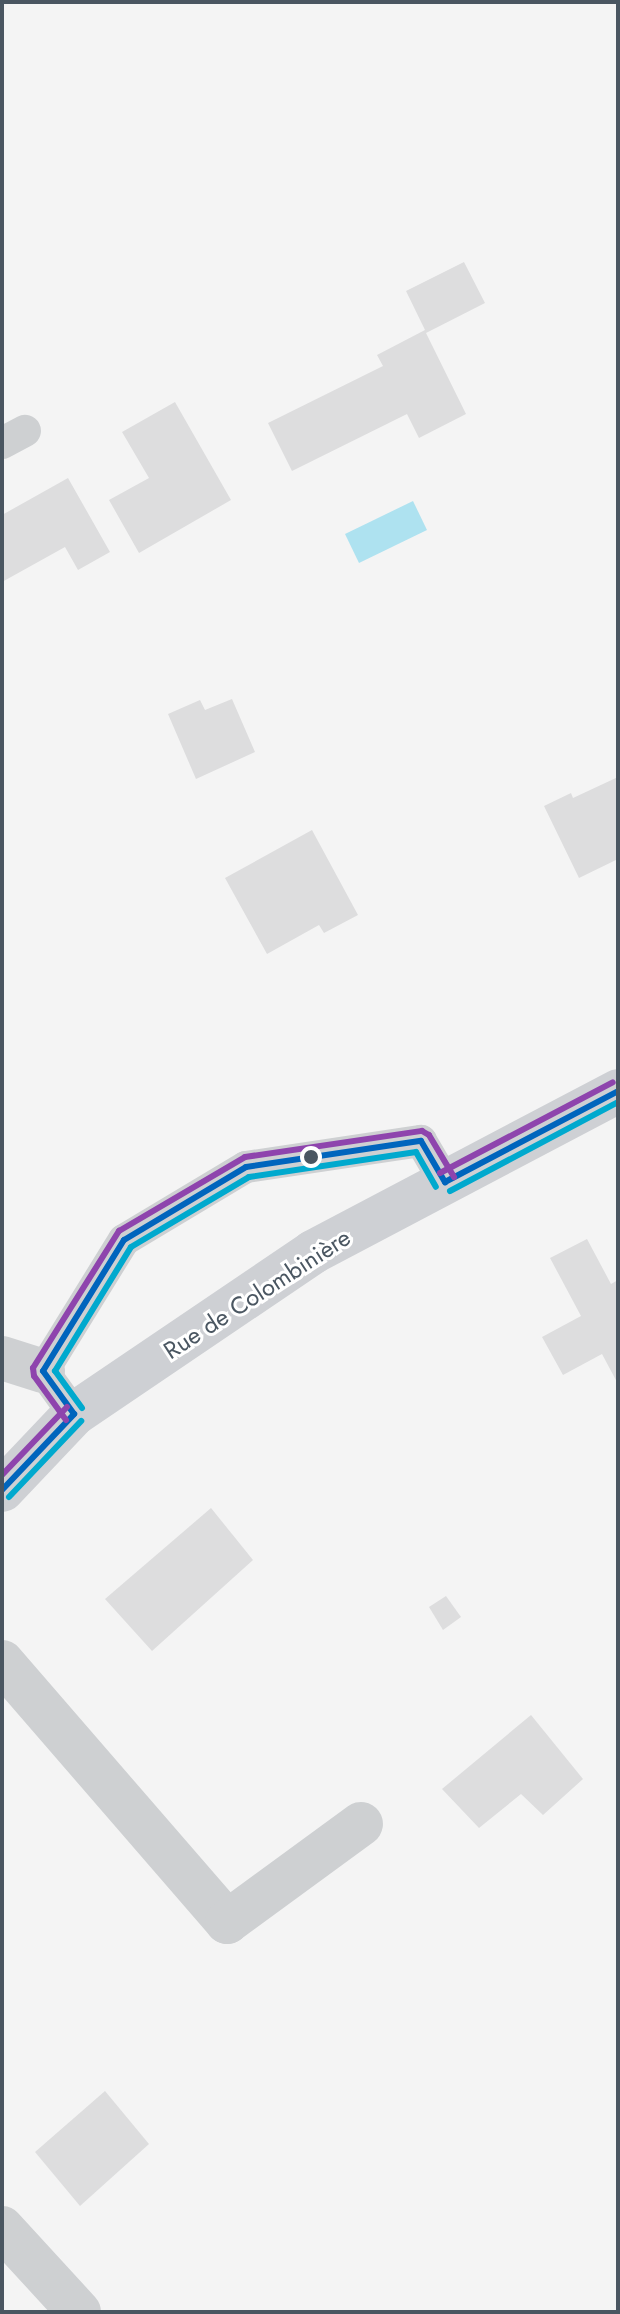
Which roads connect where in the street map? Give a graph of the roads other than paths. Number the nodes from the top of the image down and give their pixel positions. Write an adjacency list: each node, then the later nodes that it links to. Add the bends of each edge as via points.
1 (618, 1091): 2 (street, Rue de Colombinière)
2 (445, 1182): 4 (lane, via 421,1141 246,1167 124,1240); 5 (street, Rue de Colombinière, via 313,1252)
3 (2, 1358): 4 (street)
4 (43, 1371): 5 (lane)
5 (74, 1414): 6 (street, Rue de Colombinière)
6 (2, 1490)
7 (2, 1662): 8 (street, via 227,1922)
8 (361, 1824)
9 (2, 2228): 10 (street)
10 (79, 2312)

